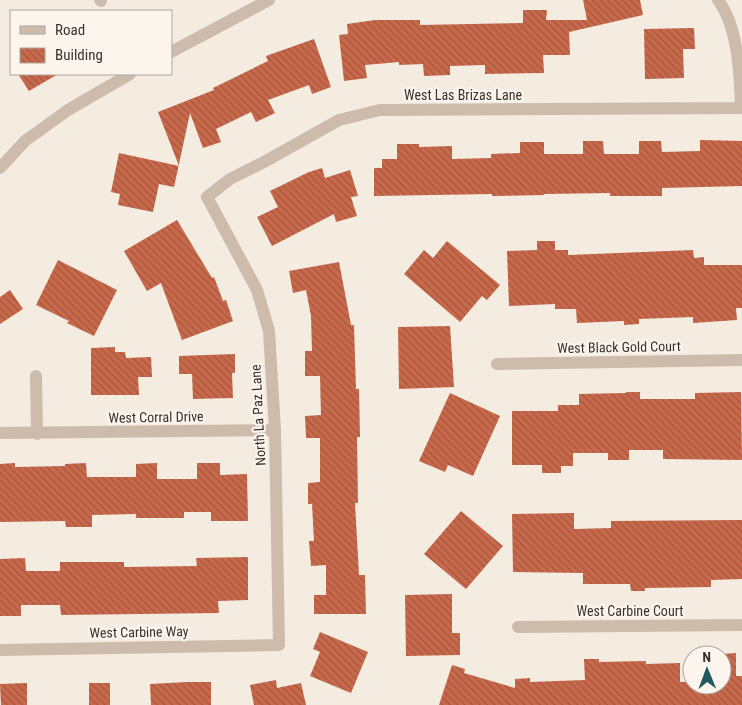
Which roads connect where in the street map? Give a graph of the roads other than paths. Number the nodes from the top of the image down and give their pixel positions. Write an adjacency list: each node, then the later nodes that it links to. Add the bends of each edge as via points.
1 (269, 0): 3 (street)
2 (718, 0): 5 (street, via 726,11 739,65)
3 (172, 51)
4 (128, 75): 6 (street, via 68,110 24,141)
5 (742, 108): 7 (street, West Las Brizas Lane, via 380,110 339,120 230,179)
6 (0, 168)
7 (207, 197): 11 (street, North La Paz Lane, via 257,290 268,331)
8 (742, 360): 9 (street, West Black Gold Court)
9 (497, 364)
10 (36, 376): 13 (street)
11 (275, 430): 13 (street, West Corral Drive); 16 (street, North La Paz Lane)
12 (0, 433): 13 (street, West Corral Drive)
13 (37, 434)
14 (742, 625): 15 (street, West Carbine Court)
15 (518, 627)
16 (279, 645): 17 (street, West Carbine Way)
17 (0, 650)

